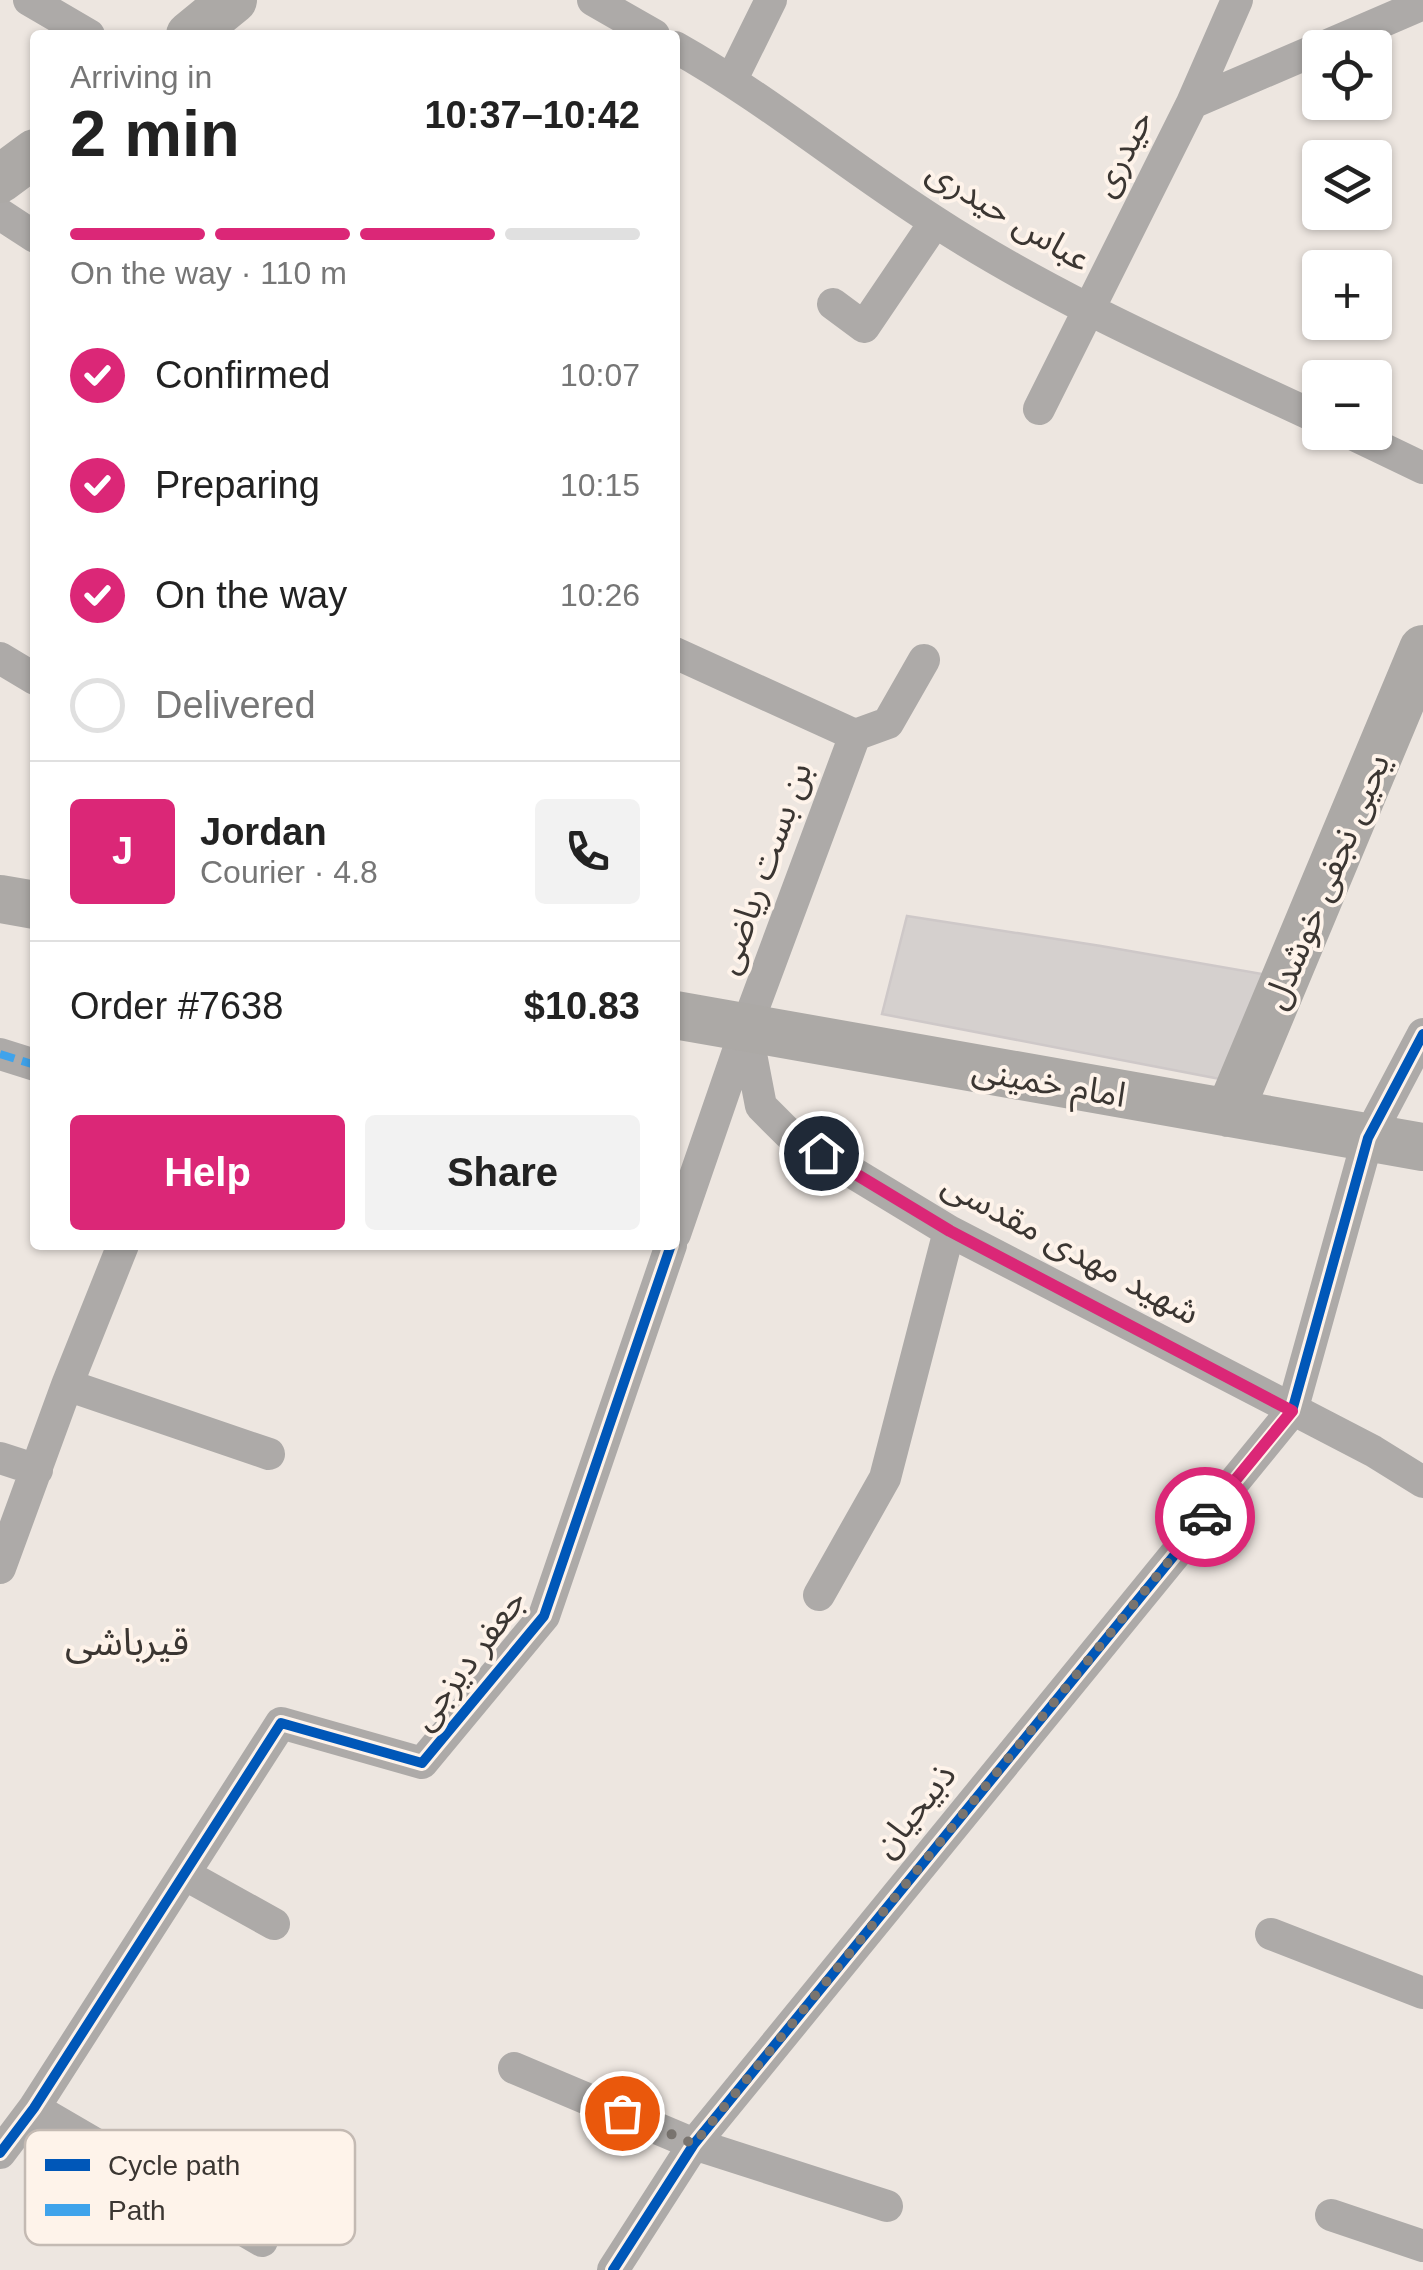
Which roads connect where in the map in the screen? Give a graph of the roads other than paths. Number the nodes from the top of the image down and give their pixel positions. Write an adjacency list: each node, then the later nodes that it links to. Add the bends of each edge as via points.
1 (29, 0): 7 (street)
2 (232, 0): 8 (main road)
3 (593, 0): 9 (street)
4 (771, 0): 13 (street)
5 (1236, 0): 14 (street)
6 (1423, 4): 10 (street, حیدری)
7 (80, 30)
8 (196, 30)
9 (645, 30)
10 (1363, 30)
11 (1302, 56): 14 (street, حیدری)
12 (680, 58): 13 (street, عباس حیدری)
13 (732, 79): 18 (street, عباس حیدری)
14 (1192, 103): 21 (street, حیدری)
15 (30, 158): 16 (main road)
16 (0, 179)
17 (0, 214): 19 (street)
18 (935, 222): 20 (street, via 864,327); 21 (street, عباس حیدری)
19 (30, 235)
20 (833, 304)
21 (1088, 309): 22 (street, حیدری); 23 (street, عباس حیدری)
22 (1039, 409)
23 (1302, 411)
24 (1386, 450): 25 (street)
25 (1423, 468)
26 (1423, 649): 39 (main road, یحیی نجفی خوشدل)
27 (680, 655): 31 (street, بن بست ریاضی)
28 (0, 658): 30 (street)
29 (924, 660): 31 (street, بن بست ریاضی, via 888,723)
30 (30, 677)
31 (855, 735): 35 (street, بن بست ریاضی)
32 (0, 899): 33 (main road)
33 (30, 905)
34 (680, 1017): 35 (main road, امام خمینی)
35 (746, 1028): 39 (main road, امام خمینی); 42 (street); 43 (street, شهید مهدی مقدسی, via 761,1106 789,1134)
36 (1423, 1034): 40 (street)
37 (0, 1054): 38 (street)
38 (30, 1064)
39 (1228, 1114): 40 (main road, امام خمینی)
40 (1368, 1138): 41 (main road, امام خمینی); 47 (street)
41 (1423, 1147)
42 (680, 1219)
43 (950, 1231): 47 (street, شهید مهدی مقدسی); 53 (street, via 886,1478)
44 (121, 1250): 46 (street)
45 (669, 1250): 54 (street, جعفر دیزجی, via 544,1616 422,1763 281,1723)
46 (67, 1384): 48 (street); 50 (street)
47 (1292, 1411): 51 (street, شهید مهدی مقدسی); 61 (street, ذبیحیان)
48 (269, 1454)
49 (0, 1458): 50 (street)
50 (36, 1470): 52 (street)
51 (1423, 1482)
52 (0, 1568)
53 (819, 1595)
54 (184, 1874): 55 (street); 59 (street, جعفر دیزجی)
55 (274, 1924)
56 (1271, 1934): 57 (street)
57 (1423, 1992)
58 (514, 2068): 61 (street)
59 (34, 2108): 60 (street); 62 (street, جعفر دیزجی)
60 (72, 2130)
61 (694, 2144): 63 (street); 66 (street, ذبیحیان)
62 (0, 2153)
63 (887, 2206)
64 (1331, 2215): 65 (street)
65 (1423, 2246)
66 (613, 2270)

